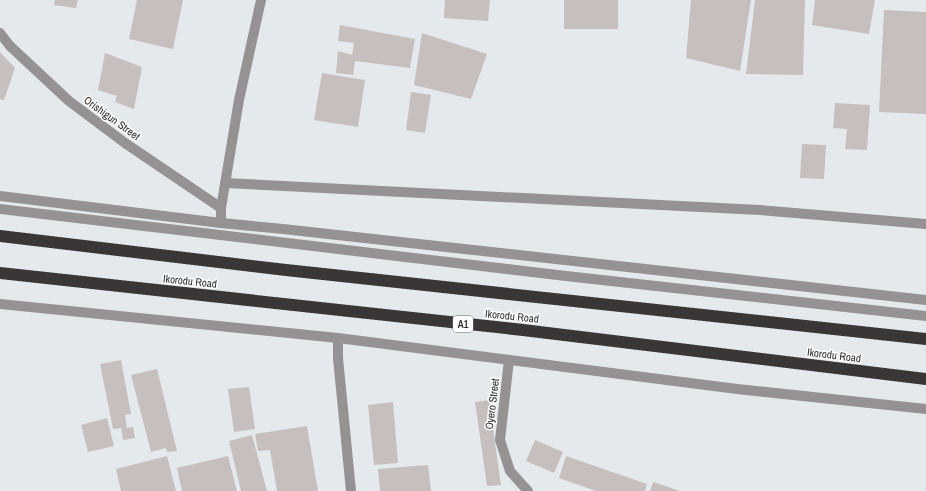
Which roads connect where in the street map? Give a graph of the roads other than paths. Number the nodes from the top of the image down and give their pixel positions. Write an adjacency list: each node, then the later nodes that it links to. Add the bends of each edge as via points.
1 (260, 0): 3 (street)
2 (0, 33): 5 (street, Orishigun Street, via 10,46 69,101)
3 (225, 183): 5 (street); 8 (street, via 760,210)
4 (0, 196): 7 (street)
5 (221, 208): 7 (street)
6 (0, 209): 13 (street, via 558,276)
7 (221, 223): 11 (street)
8 (926, 224)
9 (0, 236): 15 (highway, Ikorodu Road, via 286,270)
10 (0, 273): 17 (highway, Ikorodu Road / A1, via 515,329)
11 (926, 300)
12 (0, 304): 14 (street)
13 (926, 316)
14 (338, 338): 16 (street); 19 (street)
15 (926, 339)
16 (509, 360): 18 (street, via 737,389); 20 (street, Oyero Street, via 500,440 510,472)
17 (926, 379)
18 (926, 408)
19 (351, 491)
20 (528, 491)

